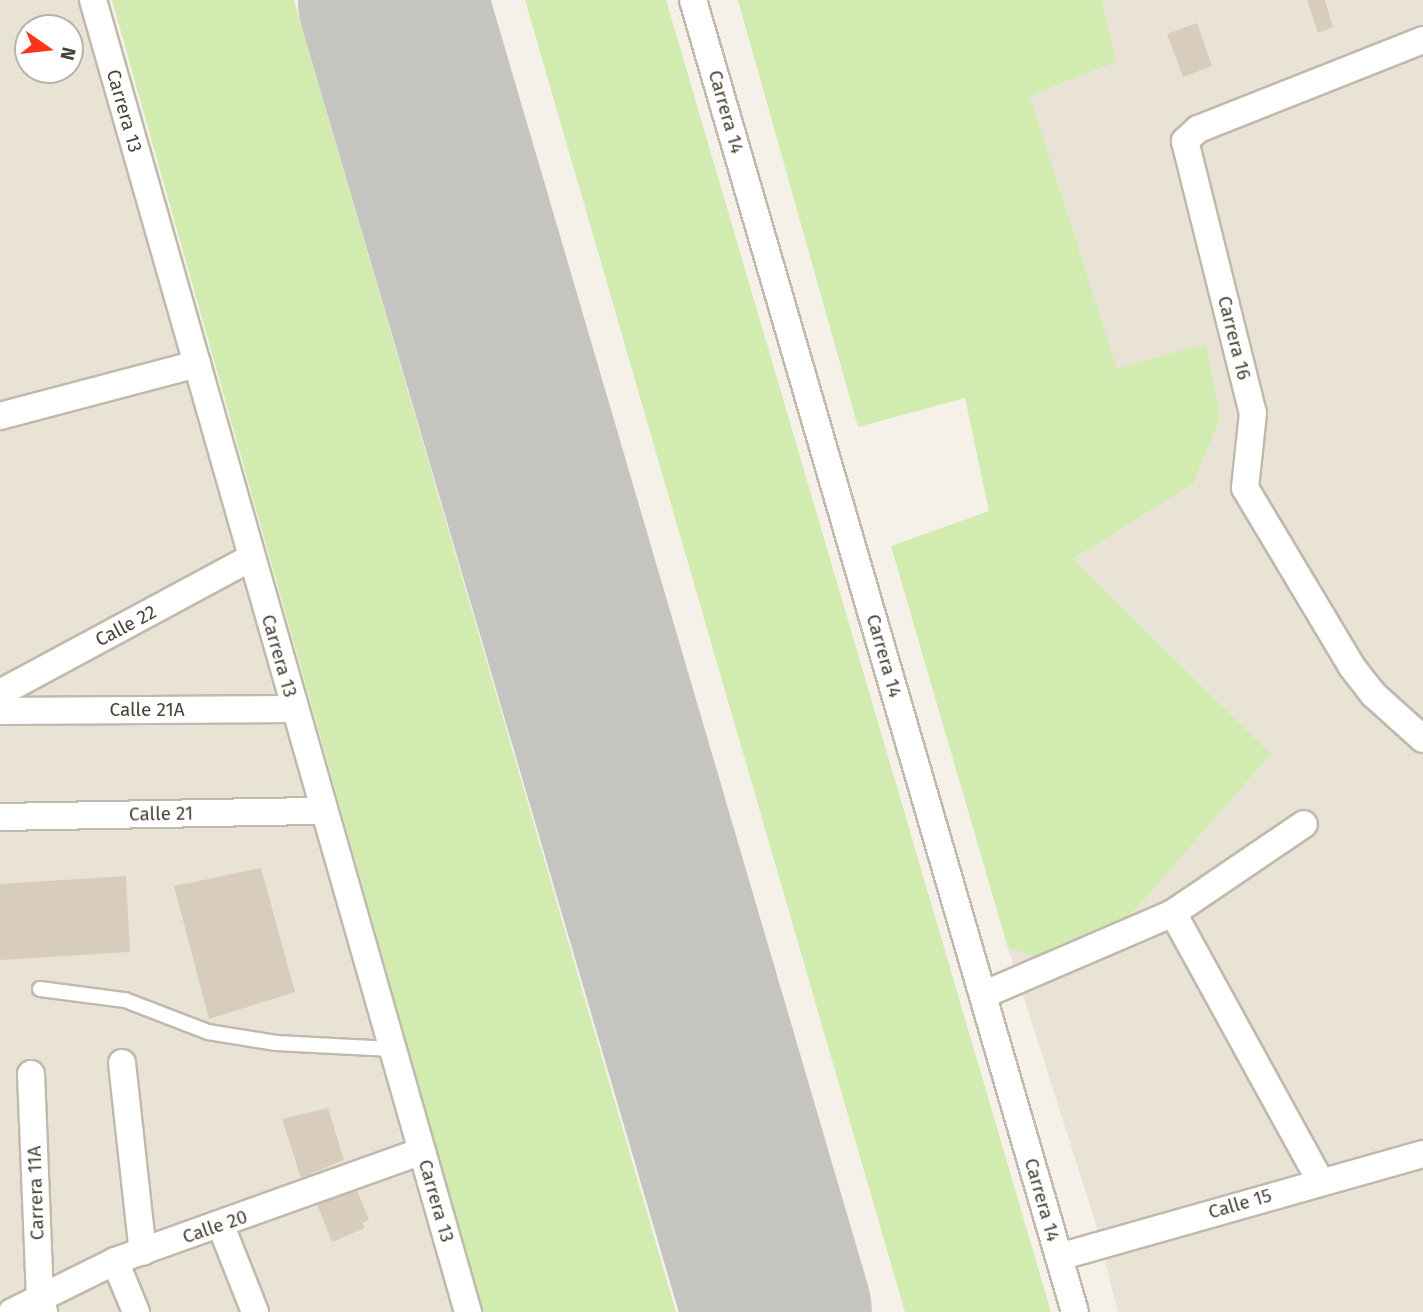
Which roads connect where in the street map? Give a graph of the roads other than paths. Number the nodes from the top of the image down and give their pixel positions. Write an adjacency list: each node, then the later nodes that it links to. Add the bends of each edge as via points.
1 (93, 0): 4 (street, Carrera 13)
2 (693, 0): 16 (street, Carrera 14)
3 (1423, 40): 10 (street, Carrera 16, via 1198,129 1185,141 1252,413 1245,488 1352,667 1373,694)
4 (197, 364): 5 (street); 6 (street, Carrera 13)
5 (0, 416)
6 (251, 558): 7 (street, Calle 22); 8 (street, Carrera 13)
7 (0, 693)
8 (294, 709): 9 (street, Calle 21A); 11 (street, Carrera 13)
9 (0, 712)
10 (1423, 739)
11 (323, 811): 12 (street, Calle 21); 17 (street, Carrera 13)
12 (0, 817)
13 (1304, 824): 14 (street)
14 (1174, 913): 16 (street); 22 (street)
15 (40, 989): 17 (lane, via 125,1000 208,1032 276,1043)
16 (982, 995): 25 (street, Carrera 14)
17 (392, 1049): 20 (street, Carrera 13)
18 (122, 1063): 24 (street)
19 (32, 1074): 27 (street, Carrera 11A)
20 (422, 1151): 23 (street, Calle 20); 31 (street, Carrera 13)
21 (1423, 1154): 22 (street, Calle 15)
22 (1320, 1180): 25 (street, Calle 15)
23 (221, 1226): 24 (street, Calle 20); 30 (street)
24 (144, 1251): 26 (street, Calle 20)
25 (1059, 1257): 32 (street, Carrera 14)
26 (114, 1261): 27 (street, Calle 20); 29 (street)
27 (42, 1305): 28 (street, Calle 20)
28 (12, 1312)
29 (136, 1312)
30 (255, 1312)
31 (468, 1312)
32 (1075, 1312)

